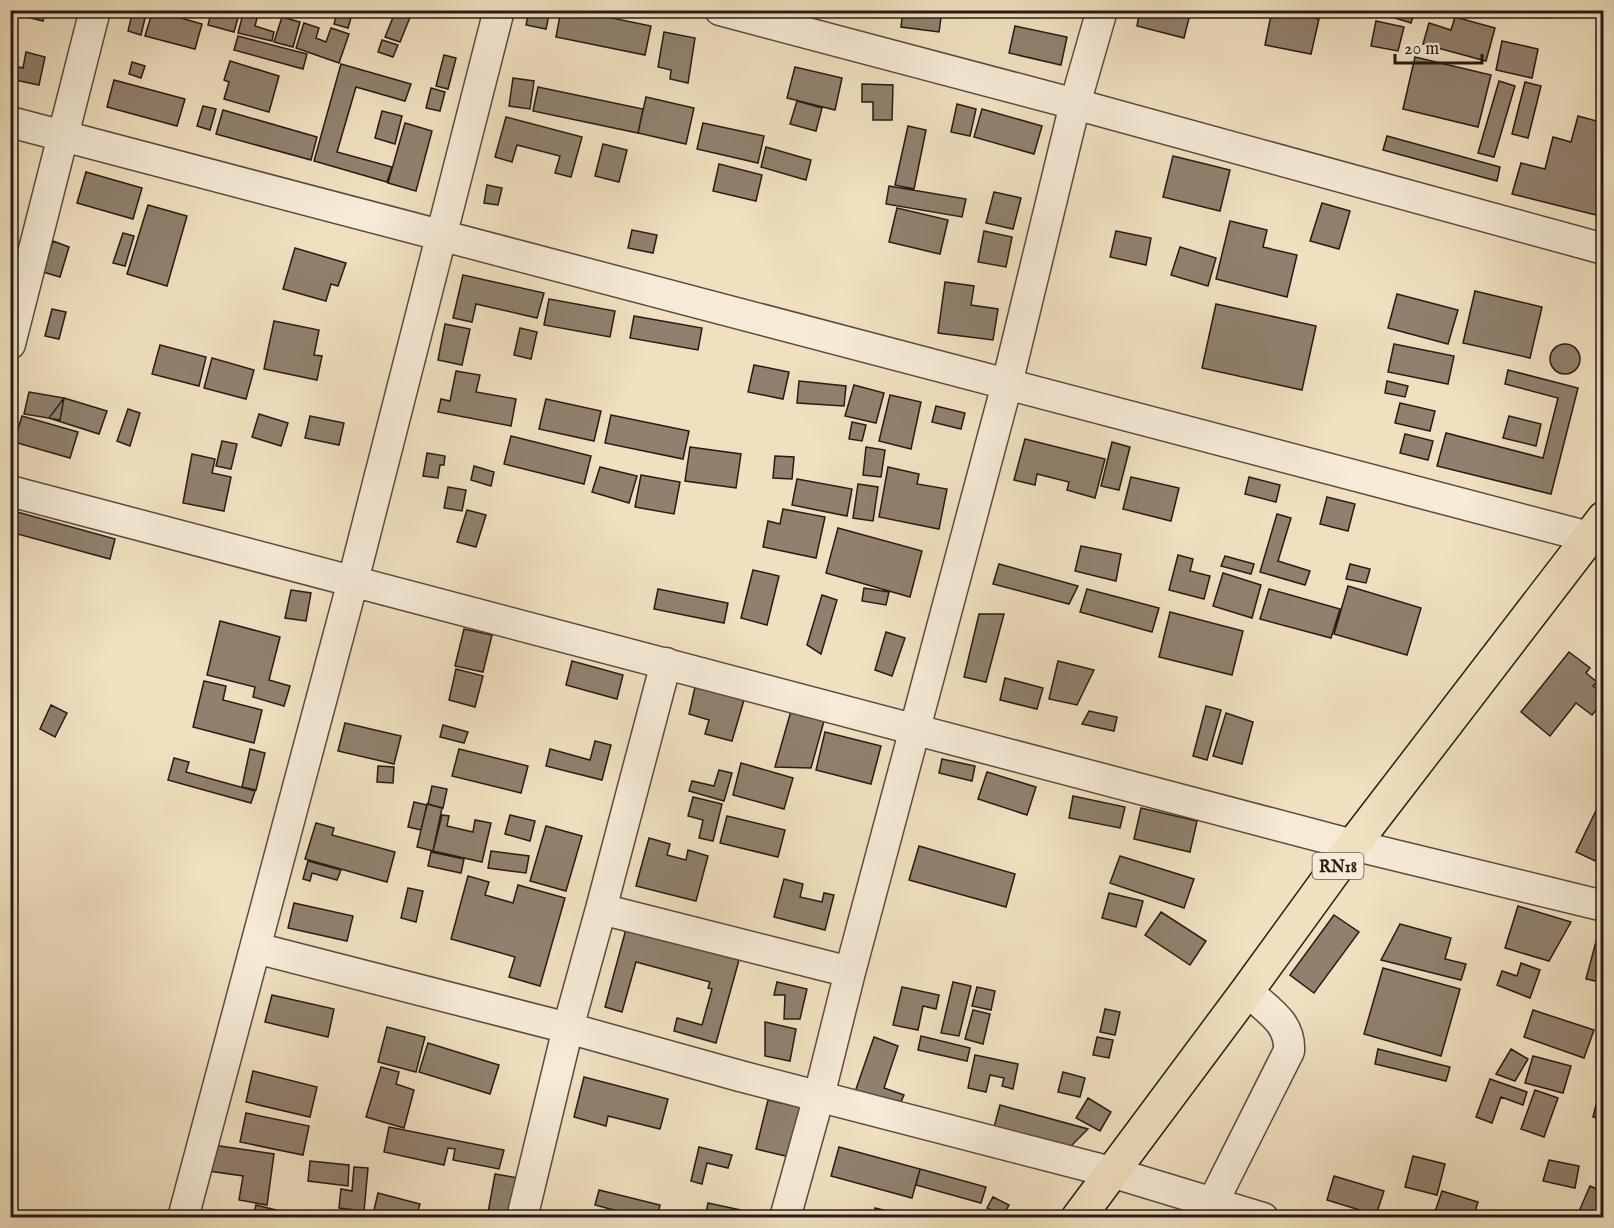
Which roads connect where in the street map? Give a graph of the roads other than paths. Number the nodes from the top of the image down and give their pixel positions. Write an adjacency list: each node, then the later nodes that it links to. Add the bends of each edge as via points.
1 (95, 10): 7 (street)
2 (500, 10): 8 (street)
3 (720, 10): 5 (street)
4 (1102, 10): 5 (street)
5 (1075, 104): 9 (street); 11 (street)
6 (10, 122): 7 (street)
7 (63, 135): 8 (street); 10 (street)
8 (443, 235): 11 (street); 14 (street)
9 (1604, 249)
10 (10, 344)
11 (1007, 384): 13 (street); 16 (street)
12 (10, 491): 14 (street)
13 (1599, 532): 17 (main road, RN18)
14 (353, 581): 15 (street); 20 (street)
15 (666, 663): 16 (street); 19 (street)
16 (916, 728): 17 (street); 21 (street)
17 (1353, 845): 18 (street); 22 (main road, RN18)
18 (1604, 906)
19 (602, 909): 21 (street); 23 (street)
20 (256, 948): 23 (street); 27 (street)
21 (850, 972): 24 (street)
22 (1247, 991): 25 (main road, RN18); 26 (street, via 1284,1025 1290,1038 1289,1051)
23 (568, 1028): 24 (street); 28 (street)
24 (819, 1096): 25 (street); 29 (street)
25 (1111, 1172): 26 (street); 30 (main road, RN18)
26 (1208, 1210): 31 (street)
27 (183, 1218)
28 (522, 1218)
29 (785, 1218)
30 (1078, 1218)
31 (1263, 1218)

